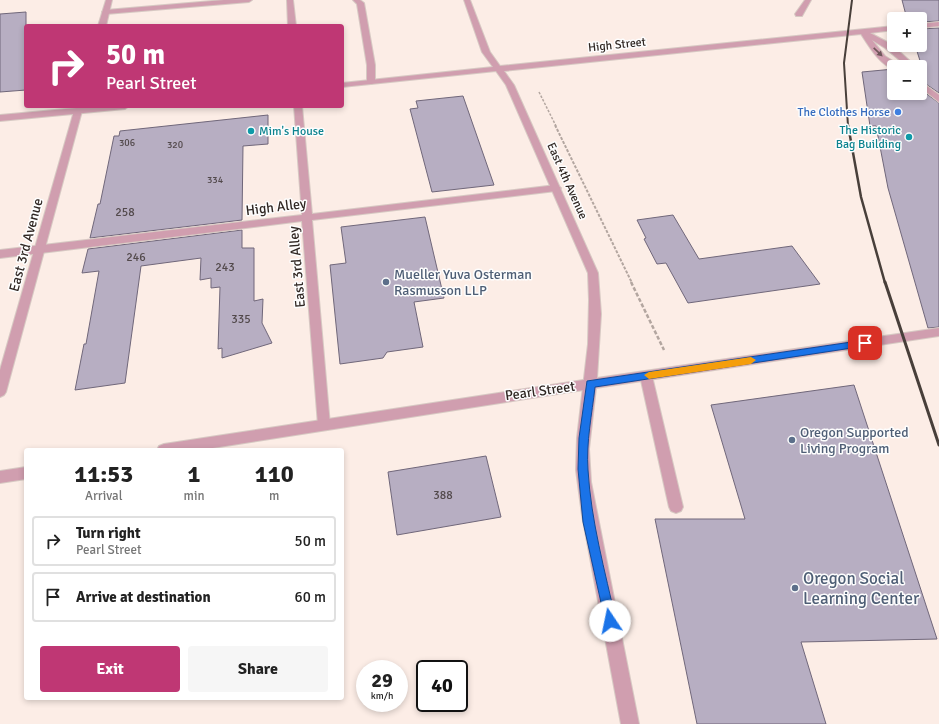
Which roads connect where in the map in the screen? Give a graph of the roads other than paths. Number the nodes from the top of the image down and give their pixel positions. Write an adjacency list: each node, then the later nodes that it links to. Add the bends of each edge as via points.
1 (109, 0): 7 (street)
2 (248, 0): 7 (street)
3 (290, 0): 10 (street)
4 (356, 0): 18 (street, via 360,3 371,65)
5 (466, 0): 17 (street, East 4th Avenue, via 486,52)
6 (808, 0): 8 (street)
7 (106, 12): 9 (street)
8 (799, 14)
9 (103, 24)
10 (292, 24)
11 (939, 24): 12 (street)
12 (927, 25)
13 (887, 29): 14 (street, High Street)
14 (864, 32): 15 (street, one-way to 15, via 874,50); 16 (street); 17 (street, High Street)
15 (887, 60)
16 (905, 60)
17 (499, 69): 18 (street, High Street); 25 (street, East 4th Avenue, via 510,85)
18 (371, 82): 19 (street, High Street)
19 (344, 85)
20 (927, 89): 21 (street)
21 (939, 99)
22 (79, 108): 24 (street); 27 (street, East 3rd Avenue)
23 (298, 108): 26 (street, East 3rd Alley)
24 (0, 118)
25 (556, 188): 26 (street, High Alley); 31 (street, East 4th Avenue, via 593,273 595,289)
26 (307, 217): 27 (street, High Alley); 33 (street, East 3rd Alley)
27 (40, 249): 28 (street, High Alley); 32 (street, East 3rd Avenue)
28 (0, 254)
29 (939, 332): 30 (street, Pearl Street)
30 (646, 376): 31 (street, Pearl Street); 37 (street)
31 (590, 384): 33 (street, Pearl Street); 38 (street, East 4th Avenue, via 584,438 585,492)
32 (0, 392)
33 (324, 425): 34 (street, Pearl Street)
34 (177, 448)
35 (24, 473): 36 (street)
36 (0, 477)
37 (676, 507)
38 (630, 724)

